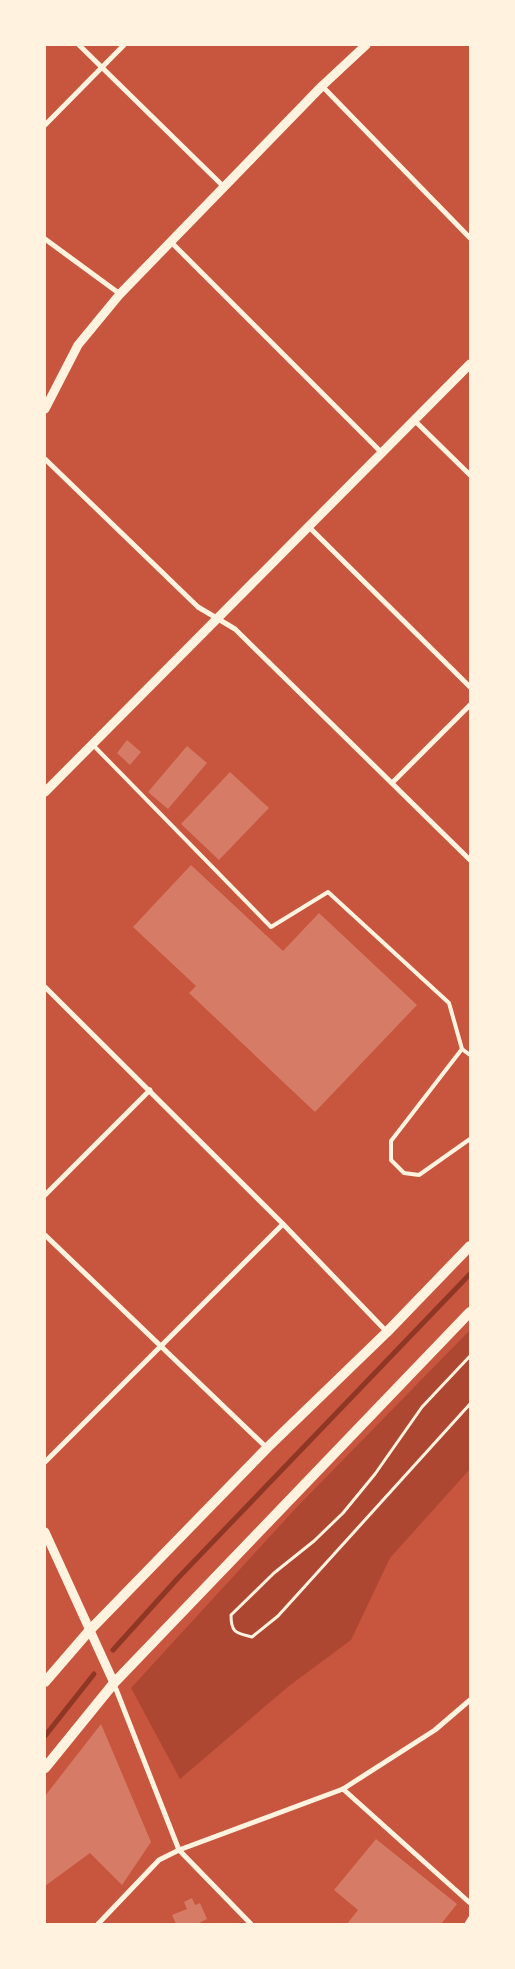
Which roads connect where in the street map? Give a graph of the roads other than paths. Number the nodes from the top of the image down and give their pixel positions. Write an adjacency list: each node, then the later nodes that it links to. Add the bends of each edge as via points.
1 (78, 45): 4 (street)
2 (124, 45): 4 (street)
3 (366, 45): 5 (street)
4 (101, 68): 6 (street); 7 (street)
5 (322, 86): 7 (street); 8 (street)
6 (45, 125)
7 (224, 186): 10 (street)
8 (470, 238)
9 (45, 239): 11 (street)
10 (171, 242): 11 (street); 15 (street)
11 (120, 294): 13 (street, via 78,345)
12 (470, 364): 14 (street)
13 (45, 408)
14 (414, 420): 15 (street); 17 (street)
15 (382, 453): 18 (street)
16 (45, 460): 19 (street, via 198,607)
17 (470, 475)
18 (308, 526): 19 (street); 20 (street)
19 (217, 618): 22 (street); 23 (street, via 235,629)
20 (470, 687)
21 (470, 705): 23 (street)
22 (93, 745): 24 (street); 27 (lane, via 271,927 328,892 449,1003)
23 (392, 783): 25 (street)
24 (45, 792)
25 (470, 860)
26 (45, 988): 29 (street)
27 (462, 1049): 28 (lane); 30 (lane, via 391,1141 391,1160 404,1173 419,1175)
28 (470, 1056)
29 (150, 1090): 31 (street); 32 (street)
30 (470, 1139)
31 (45, 1195)
32 (283, 1224): 36 (street); 37 (street)
33 (45, 1235): 37 (street)
34 (470, 1246): 36 (main road)
35 (470, 1312): 43 (main road)
36 (388, 1332): 38 (main road)
37 (160, 1346): 38 (street); 39 (street)
38 (267, 1448): 41 (main road)
39 (45, 1462)
40 (45, 1532): 41 (street)
41 (89, 1631): 42 (main road); 43 (street)
42 (45, 1682)
43 (114, 1683): 45 (main road); 47 (street)
44 (470, 1700): 46 (street, via 435,1730)
45 (45, 1768)
46 (343, 1789): 47 (street); 48 (street)
47 (179, 1850): 50 (street, via 159,1860); 51 (street)
48 (470, 1903)
49 (470, 1920): 52 (street)
50 (98, 1924)
51 (252, 1924)
52 (467, 1924)

